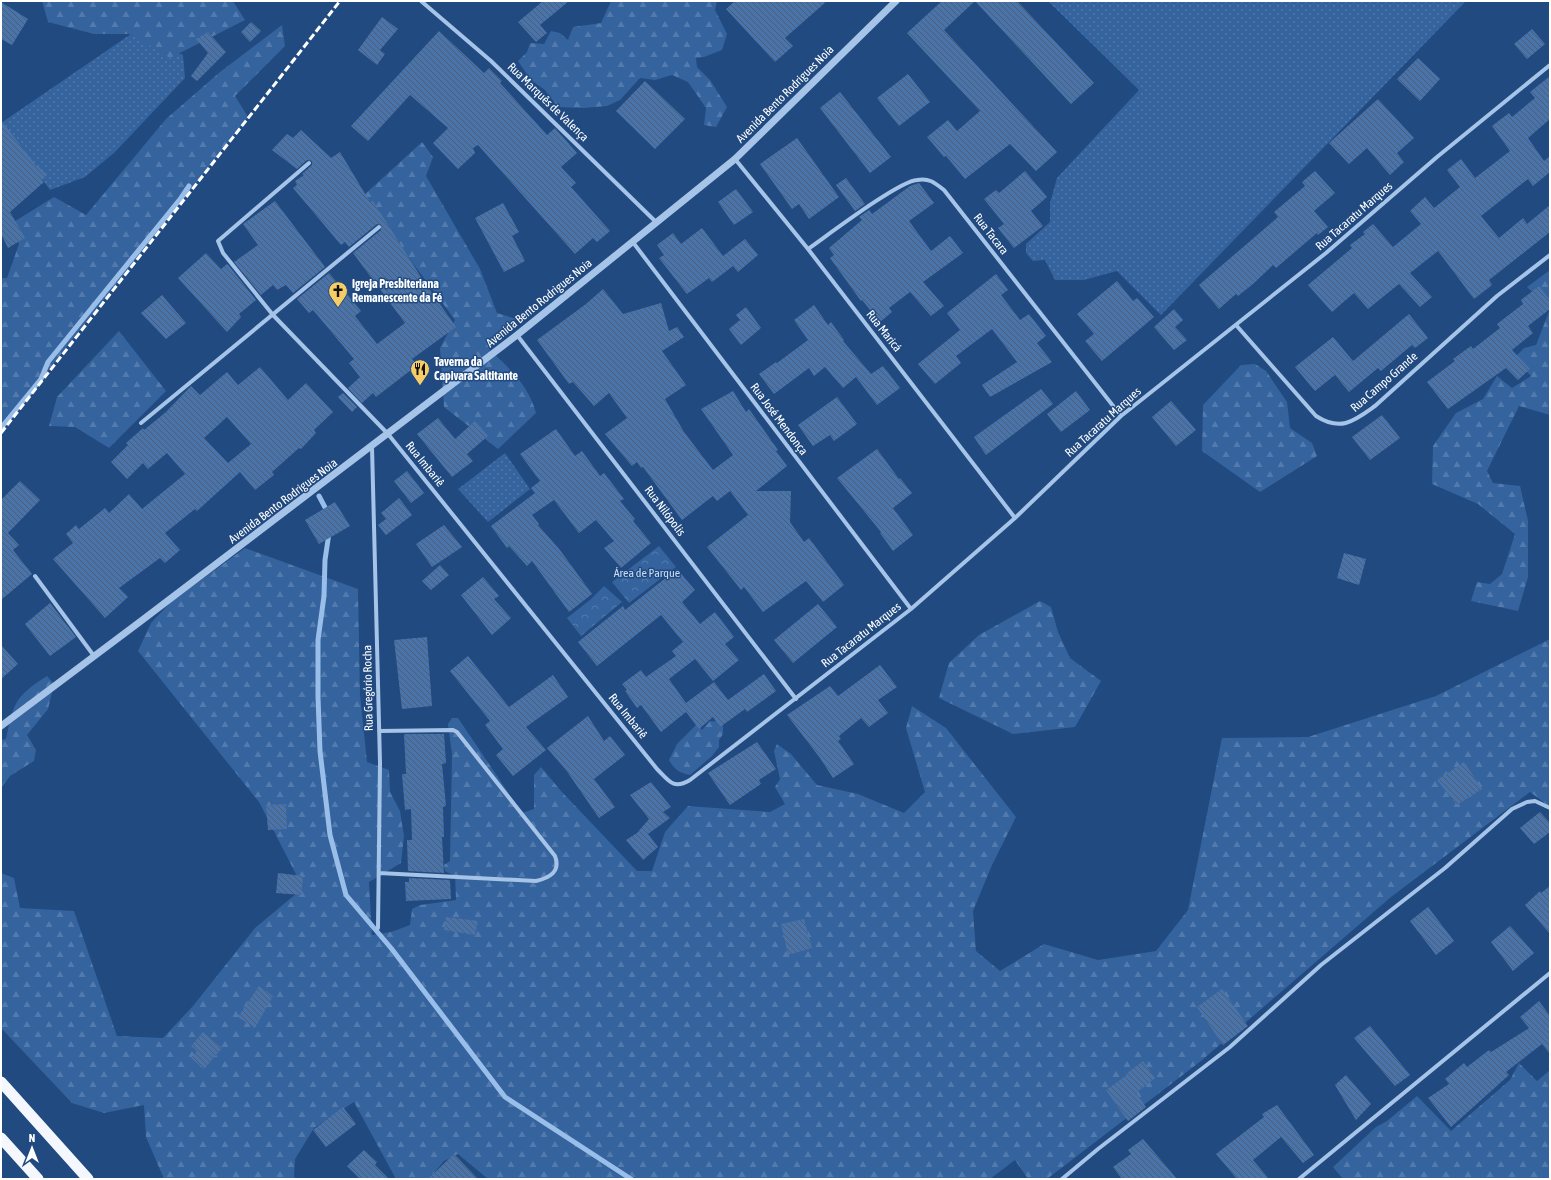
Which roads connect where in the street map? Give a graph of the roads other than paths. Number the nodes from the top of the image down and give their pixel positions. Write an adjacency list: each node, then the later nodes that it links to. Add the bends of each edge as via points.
1 (421, 1): 6 (street, Rua Marquês de Valença, via 492,61)
2 (896, 1): 4 (street, Avenida Bento Rodrigues Noia)
3 (1550, 65): 12 (street, Rua Tacaratu Marques)
4 (735, 159): 6 (street, Avenida Bento Rodrigues Noia); 9 (street, Rua Maricá)
5 (309, 163): 11 (street, Rua Imbariê, via 218,241 223,253)
6 (656, 222): 8 (street, Avenida Bento Rodrigues Noia)
7 (379, 227): 11 (street)
8 (632, 241): 13 (street, Avenida Bento Rodrigues Noia); 20 (street, Rua José Mendonça)
9 (808, 249): 14 (street, Rua Tacara, via 896,188 915,180 931,180 944,190); 18 (street, Rua Maricá)
10 (1550, 255): 12 (street, Rua Campo Grande, via 1497,296 1375,406 1356,420 1343,424 1328,423 1316,416)
11 (273, 315): 15 (street); 16 (street, Rua Imbariê)
12 (1236, 325): 14 (street, Rua Tacaratu Marques)
13 (518, 335): 16 (street, Avenida Bento Rodrigues Noia); 22 (street, Rua Nilópolis)
14 (1120, 416): 18 (street, Rua Tacaratu Marques)
15 (141, 423)
16 (388, 434): 17 (street, Avenida Bento Rodrigues Noia); 25 (street, Rua Imbariê, via 657,769 674,785 681,785)
17 (372, 447): 21 (street, Avenida Bento Rodrigues Noia); 24 (street, Rua Gregório Rocha)
18 (1015, 518): 20 (street, Rua Tacaratu Marques)
19 (35, 576): 21 (street)
20 (911, 609): 22 (street, Rua Tacaratu Marques)
21 (94, 656): 23 (street, Avenida Bento Rodrigues Noia)
22 (796, 698): 25 (street, Rua Tacaratu Marques)
23 (1, 726)
24 (379, 731): 27 (street, Rua Gregório Rocha); 27 (street, via 457,732 555,856 557,868 547,878 536,881)
25 (690, 780)
26 (1550, 808): 34 (street, via 1536,801 1512,809 1445,868 1321,964 1230,1047)
27 (379, 873): 28 (street, Rua Gregório Rocha)
28 (378, 928)
29 (1550, 973): 35 (street)
30 (1, 1082): 33 (highway)
31 (1, 1138): 32 (highway)
32 (38, 1179)
33 (88, 1179)
34 (1062, 1179)
35 (1299, 1179)

